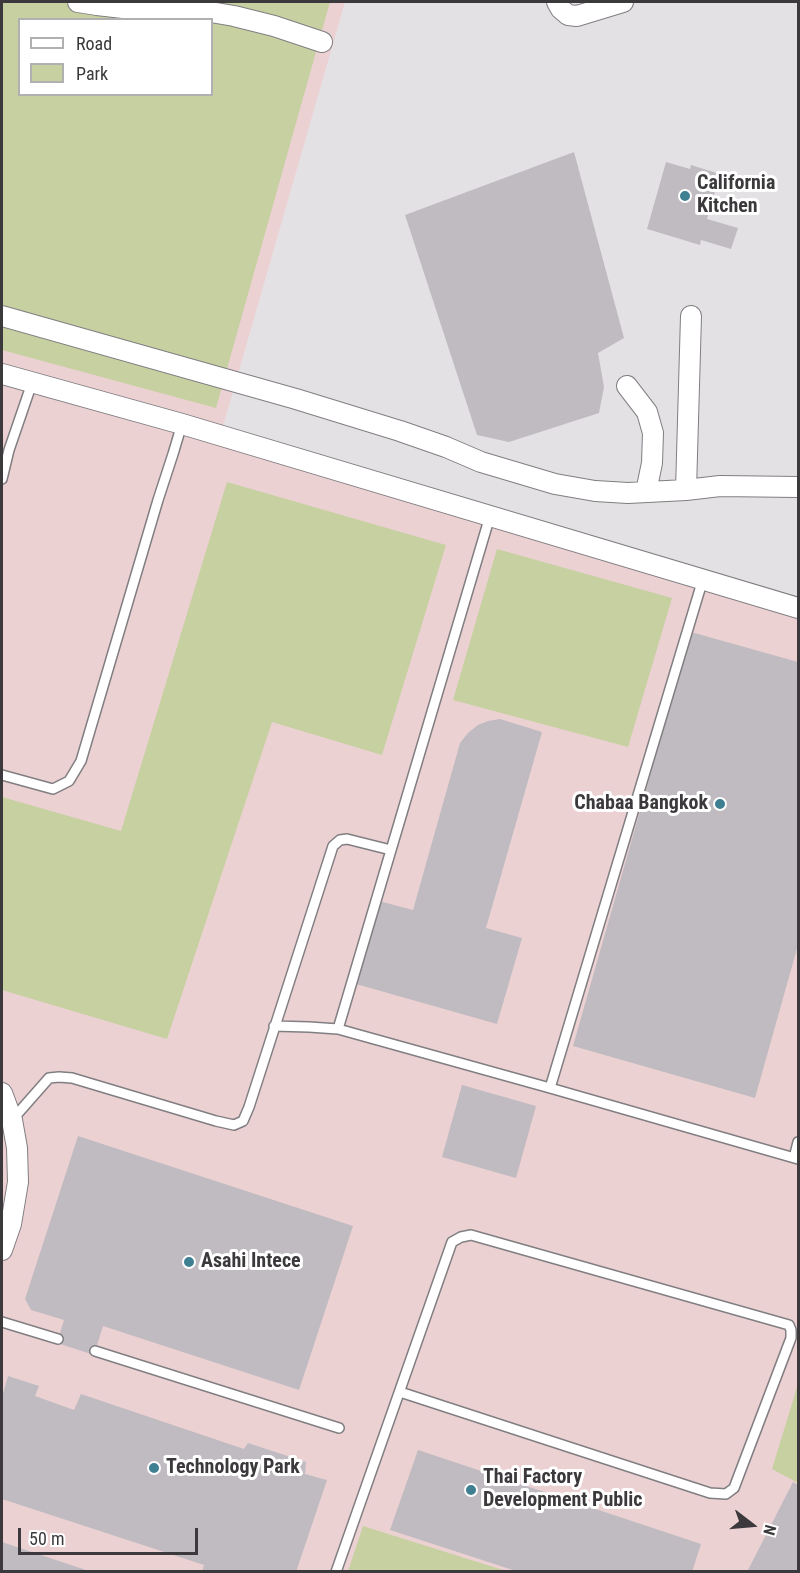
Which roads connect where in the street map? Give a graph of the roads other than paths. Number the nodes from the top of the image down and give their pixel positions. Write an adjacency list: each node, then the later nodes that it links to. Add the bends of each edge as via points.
1 (78, 2): 4 (street, via 132,9 199,10 273,26)
2 (557, 2): 3 (street, via 568,15 577,16)
3 (623, 2)
4 (322, 42)
5 (2, 316): 15 (street, via 296,399 555,484 595,491)
6 (691, 316): 14 (street)
7 (2, 374): 8 (street)
8 (32, 383): 10 (street); 11 (lane)
9 (627, 386): 15 (street, via 647,412 653,433)
10 (182, 424): 16 (street); 19 (lane, via 81,761 69,781 53,789)
11 (4, 460): 12 (lane)
12 (2, 479)
13 (798, 487): 14 (street, via 720,486)
14 (686, 490): 15 (street)
15 (646, 492)
16 (490, 516): 17 (street); 20 (lane)
17 (703, 579): 18 (street); 23 (lane)
18 (798, 608)
19 (2, 775)
20 (391, 850): 21 (lane, via 347,839 333,846); 22 (lane)
21 (274, 1026): 22 (lane); 25 (lane, via 249,1107 243,1121 234,1125 59,1077 49,1078)
22 (338, 1029): 23 (lane)
23 (550, 1088): 27 (lane)
24 (2, 1093): 25 (street)
25 (12, 1120): 28 (street, via 18,1182)
26 (798, 1142): 27 (lane)
27 (796, 1159)
28 (2, 1250)
29 (2, 1322): 30 (lane)
30 (58, 1339)
31 (96, 1351): 33 (lane)
32 (400, 1392): 32 (lane, via 710,1493 726,1494 734,1488 791,1330 789,1325 494,1242 461,1237 452,1242); 34 (lane)
33 (339, 1428)
34 (336, 1572)

